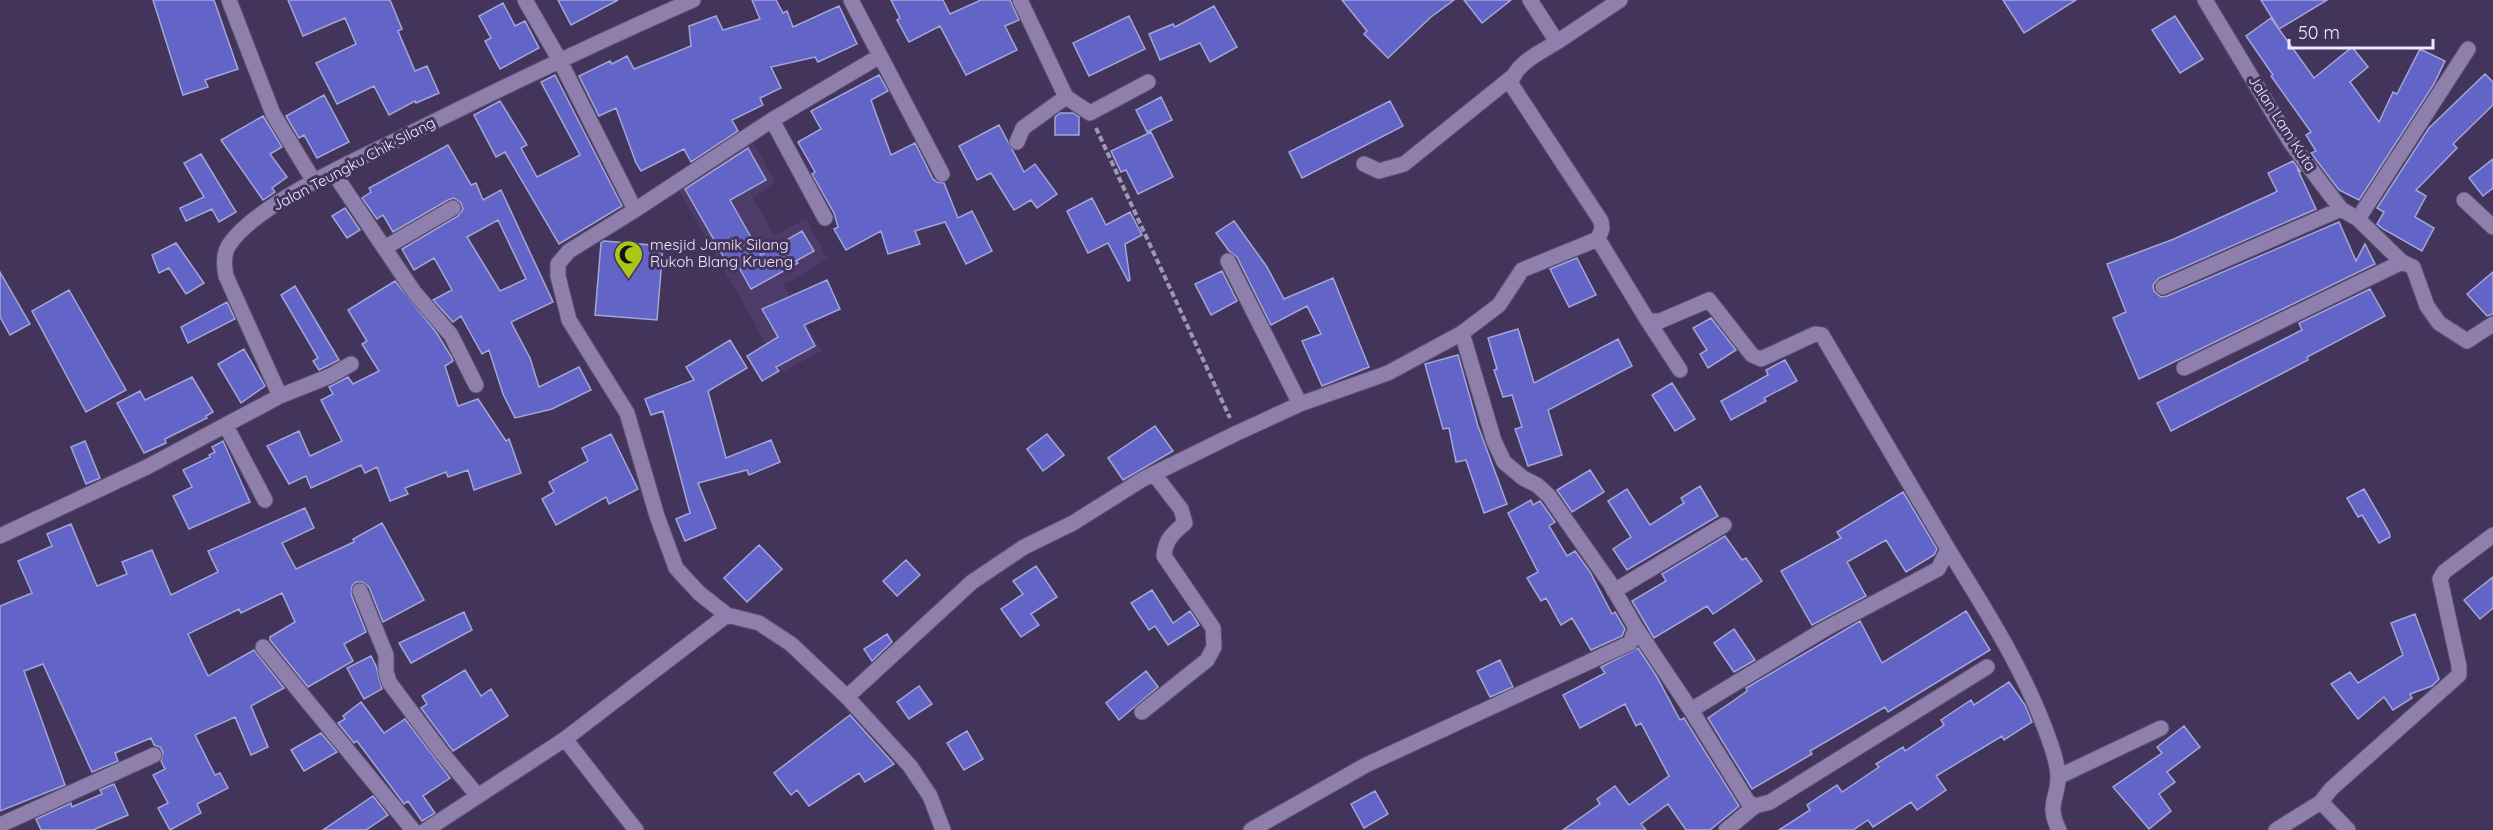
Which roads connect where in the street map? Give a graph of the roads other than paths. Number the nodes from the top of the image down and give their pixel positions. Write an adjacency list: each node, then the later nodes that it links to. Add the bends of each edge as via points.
1 (230, 0): 21 (street, via 273,114)
2 (525, 0): 12 (street)
3 (693, 0): 12 (street, Jalan Teungku Chik Silang)
4 (851, 0): 11 (street)
5 (1020, 0): 15 (street)
6 (1530, 0): 9 (street)
7 (1620, 0): 9 (street)
8 (2205, 0): 24 (street, Jalan Lam Kuta, via 2291,144)
9 (1557, 42): 13 (street)
10 (2468, 49): 27 (street)
11 (880, 56): 16 (street); 20 (street)
12 (559, 59): 19 (street, Jalan Teungku Chik Silang); 25 (street)
13 (1512, 76): 18 (street, via 1404,164 1379,171); 29 (street, via 1513,89 1601,221)
14 (1148, 82): 15 (street, via 1090,113)
15 (1066, 97): 17 (street, via 1023,128)
16 (772, 120): 25 (street); 26 (street)
17 (1017, 142)
18 (1364, 164)
19 (333, 172): 21 (street, Jalan Teungku Chik Silang); 30 (street)
20 (942, 174)
21 (315, 183): 41 (street, Jalan Teungku Chik Silang, via 259,215 225,252 226,276)
22 (2464, 200): 28 (street)
23 (453, 208): 30 (street)
24 (2341, 209): 27 (street, Jalan Lam Kuta); 33 (street)
25 (635, 210): 52 (street, via 569,251 558,264 558,276 569,320 627,413 676,568)
26 (825, 218)
27 (2358, 219): 32 (street, Jalan Lam Kuta)
28 (2493, 227)
29 (1599, 239): 34 (street); 36 (street, via 1522,270 1499,304)
30 (386, 247): 40 (street, via 414,292 451,335)
31 (1228, 261): 42 (street)
32 (2402, 262): 35 (street, Jalan Lam Kuta, via 2414,269 2427,306 2439,323 2463,340 2472,341); 38 (street)
33 (2163, 287)
34 (1648, 321): 39 (street); 49 (street, via 1660,321 1709,300 1752,355 1761,359 1815,334 1822,335)
35 (2493, 324)
36 (1462, 333): 42 (street, via 1388,374); 51 (street, via 1494,441 1504,462 1549,496)
37 (351, 364): 41 (street)
38 (2184, 368)
39 (1680, 370)
40 (476, 385)
41 (280, 396): 43 (street)
42 (1300, 404): 44 (street)
43 (226, 426): 45 (street); 48 (street)
44 (1154, 474): 56 (street, via 1073,523 1024,547 972,582); 58 (street, via 1181,509 1185,523 1170,536 1164,556 1213,628 1214,646 1208,660)
45 (265, 500)
46 (1724, 525): 51 (street)
47 (2493, 535): 64 (street, via 2440,579 2459,675)
48 (0, 536)
49 (1948, 549): 57 (street, via 1938,569 1825,629); 62 (street, via 2010,649 2051,746)
50 (360, 591): 63 (street, via 386,655 389,682)
51 (1614, 591): 53 (street)
52 (727, 615): 56 (street, via 759,623 777,634); 60 (street)
53 (1636, 628): 57 (street); 71 (street, via 1630,643 1366,765)
54 (264, 647): 67 (street)
55 (1987, 668): 65 (street, via 1770,802)
56 (847, 697): 70 (street, via 910,766 930,796)
57 (1691, 710): 65 (street, via 1748,802)
58 (1142, 712)
59 (2161, 728): 62 (street)
60 (565, 740): 63 (street); 69 (street)
61 (154, 755): 66 (street)
62 (2058, 777): 73 (street, via 2052,803)
63 (478, 796): 68 (street)
64 (2321, 802): 74 (street); 75 (street)
65 (1755, 806): 72 (street)
66 (0, 825)
67 (413, 830)
68 (426, 830)
69 (636, 830)
70 (943, 830)
71 (1251, 830)
72 (1726, 830)
73 (2059, 830)
74 (2276, 830)
75 (2348, 830)

